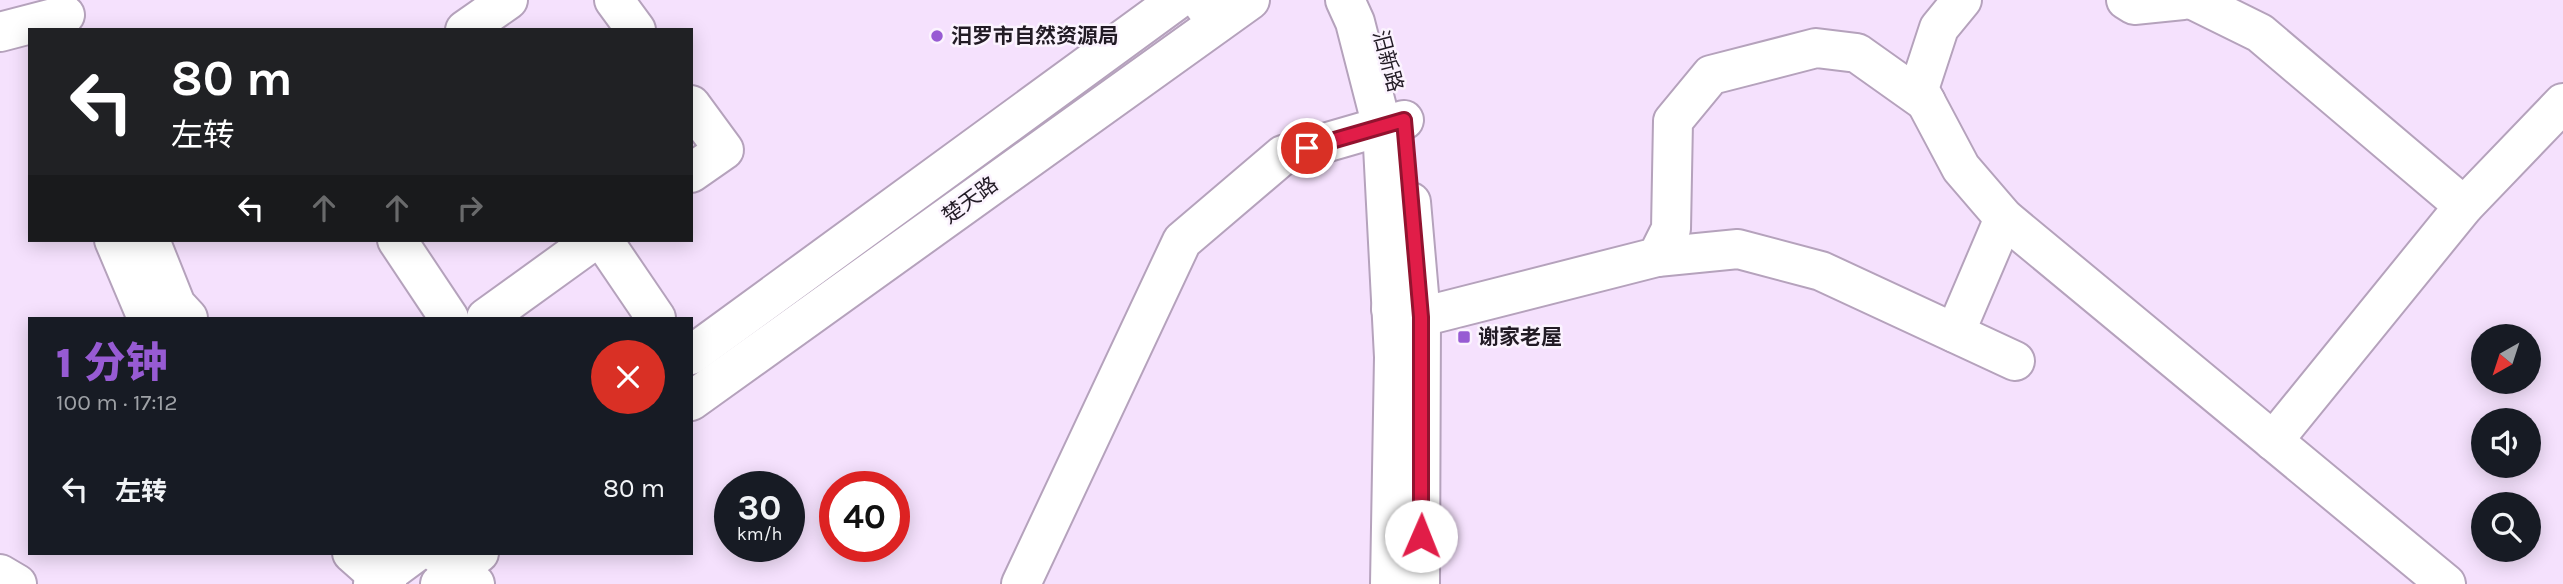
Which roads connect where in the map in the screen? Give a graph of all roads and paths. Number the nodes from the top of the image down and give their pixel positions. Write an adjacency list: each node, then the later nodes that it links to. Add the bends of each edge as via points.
1 (508, 0): 14 (street)
2 (614, 0): 15 (street)
3 (1177, 0): 35 (street, 楚天路)
4 (1250, 0): 11 (street, 楚天路)
5 (1345, 0): 19 (street)
6 (1372, 0): 19 (street, 汨新路)
7 (1962, 0): 16 (street, via 1939,28 1919,89)
8 (2126, 0): 9 (street, via 2134,5)
9 (2183, 0)
10 (2193, 0): 21 (street, via 2260,33)
11 (1208, 12): 37 (street, 楚天路)
12 (65, 15): 13 (street)
13 (16, 24)
14 (468, 28)
15 (635, 28)
16 (1926, 102): 22 (street, via 1961,168); 27 (street, via 1857,53 1816,48 1711,75 1673,121 1671,229)
17 (2563, 103): 21 (street)
18 (693, 108): 20 (street, via 724,150)
19 (1393, 124): 28 (street, 汨新路); 44 (street, via 1283,155 1182,241)
20 (693, 172)
21 (2464, 206): 38 (street)
22 (2004, 218): 34 (street); 38 (street)
23 (115, 242): 29 (street)
24 (151, 242): 30 (street, via 176,305)
25 (398, 242): 31 (street)
26 (590, 242): 32 (street); 33 (street)
27 (1657, 257): 28 (street); 34 (street, via 1738,249 1821,271)
28 (1406, 313): 45 (street, via 1394,357); 46 (street, 汨新路)
29 (147, 317)
30 (187, 317)
31 (448, 317)
32 (487, 317)
33 (655, 317)
34 (1955, 333): 36 (street)
35 (693, 354)
36 (2015, 361)
37 (693, 399)
38 (2273, 441): 47 (street)
39 (354, 555): 42 (street)
40 (413, 555): 42 (street)
41 (0, 574): 43 (street)
42 (380, 582)
43 (17, 584)
44 (1021, 584)
45 (1390, 584)
46 (1420, 584)
47 (2446, 584)

